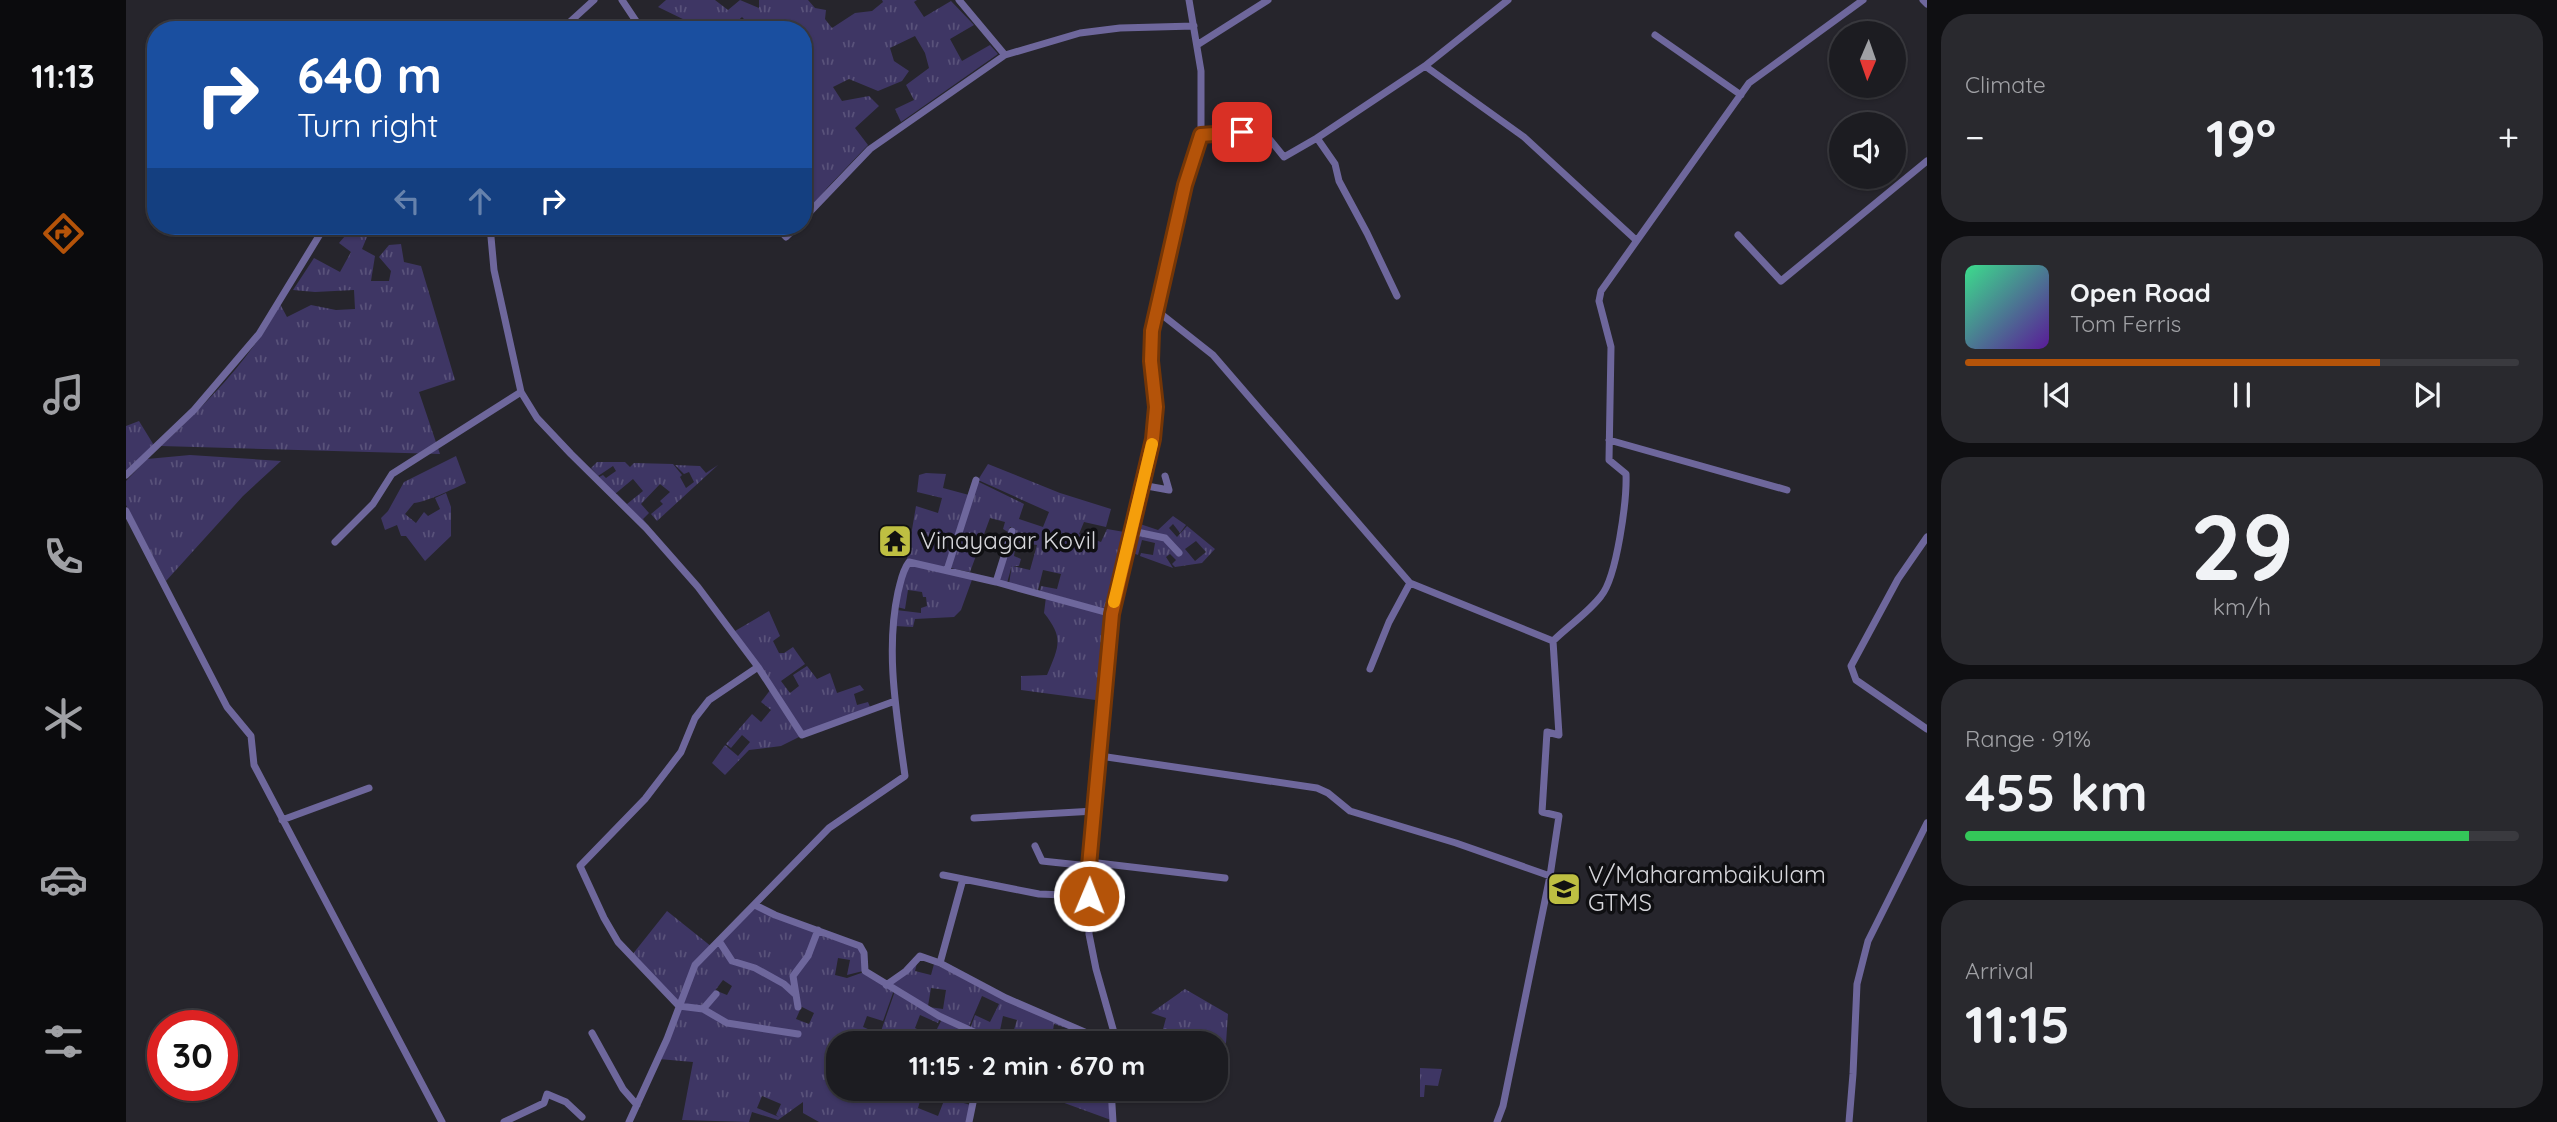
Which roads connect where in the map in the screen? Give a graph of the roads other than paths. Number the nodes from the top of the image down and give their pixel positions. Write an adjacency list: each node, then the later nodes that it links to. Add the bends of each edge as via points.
1 (594, 0): 8 (street)
2 (622, 0): 9 (street)
3 (959, 0): 13 (street)
4 (1189, 0): 10 (street)
5 (1268, 0): 12 (street)
6 (1508, 0): 14 (street)
7 (1863, 0): 15 (street, via 1749,83)
8 (571, 21)
9 (636, 21)
10 (1194, 26): 12 (street); 13 (street, via 1080,33)
11 (1656, 35): 15 (street)
12 (1197, 45): 16 (street)
13 (1005, 55): 19 (street, via 870,149)
14 (1425, 66): 17 (street); 23 (street, via 1524,137)
15 (1741, 95): 23 (street)
16 (1201, 135): 17 (street, via 1262,130 1284,157); 25 (street)
17 (1317, 138): 24 (street, via 1335,164 1339,181)
18 (1927, 161): 22 (street, via 1781,281)
19 (812, 210)
20 (320, 235): 28 (street, via 260,334 194,410)
21 (491, 235): 26 (street)
22 (1738, 235)
23 (1636, 240): 27 (street, via 1601,291 1599,302 1611,347)
24 (1397, 296)
25 (1156, 310): 32 (street, via 1151,361 1156,407); 41 (street, via 1213,355)
26 (520, 392): 37 (street, via 392,474 373,504); 46 (street, via 537,418 698,587)
27 (1609, 440): 31 (street); 45 (street, via 1609,460 1626,474 1627,489 1613,569 1602,595)
28 (126, 475)
29 (1165, 476): 32 (street, via 1168,490 1147,486)
30 (976, 480): 39 (street)
31 (1787, 490)
32 (1139, 498): 35 (street)
33 (126, 512): 54 (street, via 227,707 251,736 254,765)
34 (1012, 531): 40 (street)
35 (1132, 531): 38 (street, via 1165,538); 42 (street)
36 (1927, 537): 49 (street, via 1898,579 1851,666 1856,680)
37 (335, 542)
38 (1179, 553)
39 (947, 570): 40 (street); 48 (street, via 909,562 904,569 892,619)
40 (996, 582): 42 (street)
41 (1410, 583): 45 (street); 47 (street)
42 (1112, 614): 43 (street)
43 (1111, 624): 44 (street); 50 (street)
44 (1120, 625)
45 (1553, 640): 59 (street, via 1559,735 1547,732 1542,812 1559,816)
46 (758, 667): 48 (street, via 802,735); 70 (street, via 709,700 681,752 645,799 580,866 618,942)
47 (1370, 668)
48 (895, 701): 63 (street, via 905,776 830,828)
49 (1927, 729)
50 (1100, 756): 52 (street); 59 (street, via 1317,788 1350,811)
51 (369, 788): 54 (street)
52 (1095, 811): 53 (street); 57 (street)
53 (974, 818)
54 (282, 820): 82 (street)
55 (1927, 823): 88 (street, via 1868,941 1857,984)
56 (1035, 846): 57 (street, via 1042,861)
57 (1089, 864): 60 (street); 62 (street)
58 (943, 875): 61 (street)
59 (1550, 876): 87 (street)
60 (1225, 878)
61 (963, 879): 62 (street, via 1039,894); 66 (street)
62 (1089, 896): 75 (street, via 1089,934)
63 (755, 905): 64 (street); 65 (street)
64 (818, 930): 67 (street, via 860,946 865,971); 69 (street, via 808,956 793,976)
65 (719, 941): 69 (street, via 732,961 755,968); 70 (street, via 695,965)
66 (940, 963): 67 (street, via 920,956); 74 (street)
67 (886, 985): 73 (street)
68 (716, 994): 72 (street)
69 (796, 995): 71 (street)
70 (678, 1006): 72 (street); 80 (street)
71 (798, 1007)
72 (703, 1009): 77 (street, via 727,1023)
73 (967, 1031)
74 (1082, 1031)
75 (1114, 1031)
76 (592, 1033): 80 (street)
77 (798, 1034)
78 (973, 1101): 85 (street)
79 (1112, 1101): 86 (street)
80 (637, 1105): 84 (street)
81 (582, 1117): 83 (street, via 566,1102 547,1094 544,1103)
82 (442, 1122)
83 (504, 1122)
84 (628, 1122)
85 (969, 1122)
86 (1113, 1122)
87 (1497, 1122)
88 (1849, 1122)

